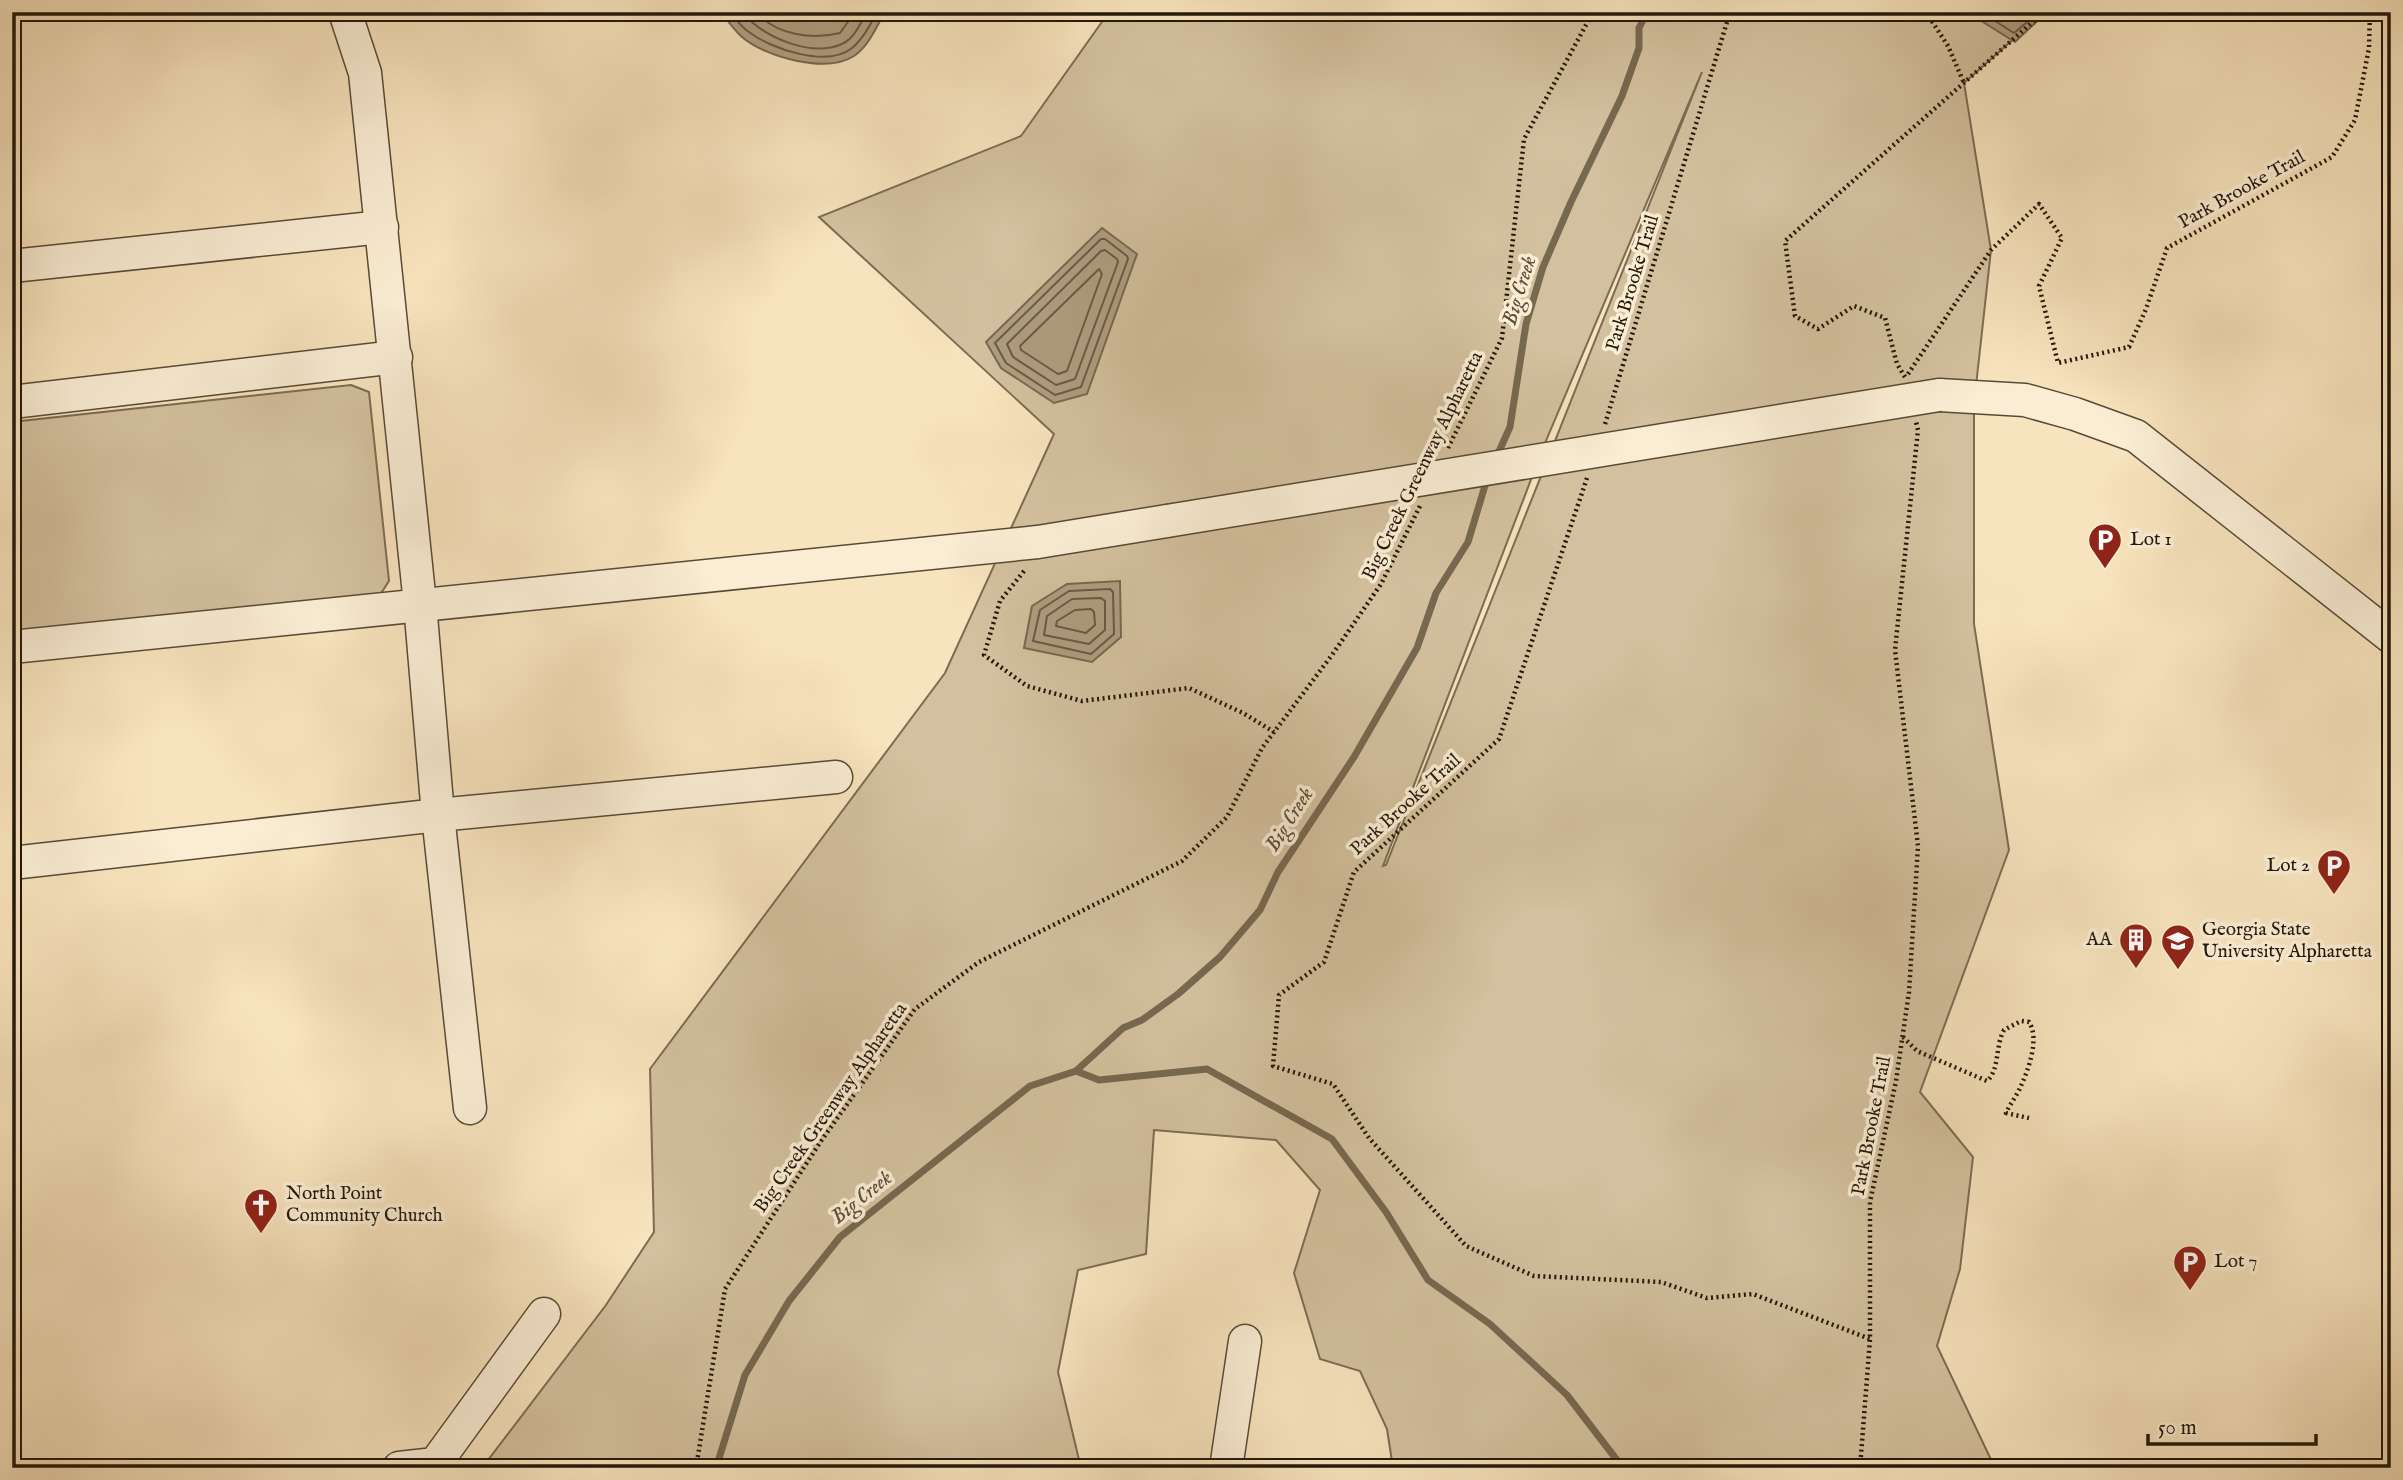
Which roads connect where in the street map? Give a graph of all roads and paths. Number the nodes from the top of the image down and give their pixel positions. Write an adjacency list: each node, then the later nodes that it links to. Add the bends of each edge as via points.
1 (345, 12): 8 (street, via 366,73)
2 (1593, 12): 14 (path, Big Creek Greenway Alpharetta, via 1524,139 1502,338)
3 (1730, 12): 13 (path, Park Brooke Trail)
4 (1926, 12): 7 (path)
5 (2044, 12): 7 (path, Park Brooke Trail)
6 (2370, 12): 7 (path, Park Brooke Trail, via 2369,48 2355,120 2332,157 2167,248 2129,347 2058,363 2039,286 2062,238 2039,204 1991,250 1905,377 1885,318 1854,306 1818,329 1795,316 1785,241)
7 (1964, 83)
8 (382, 227): 9 (street); 10 (street)
9 (12, 266)
10 (396, 357): 11 (street); 18 (street)
11 (12, 402)
12 (1915, 417): 25 (path, Park Brooke Trail, via 1918,430 1895,650 1919,846)
13 (1601, 436)
14 (1448, 449)
15 (1588, 476): 29 (path, Park Brooke Trail, via 1499,739 1354,872 1324,962 1279,995 1273,1066 1333,1084 1369,1138 1466,1246 1534,1276 1661,1282 1707,1298 1753,1294)
16 (1424, 498): 21 (path, Big Creek Greenway Alpharetta, via 1381,584)
17 (1038, 542): 18 (street); 19 (street, bridge, via 1938,396 2025,400 2136,436); 21 (path, via 1035,556 1000,601 984,655 1027,686 1082,701 1189,688)
18 (420, 604): 20 (street); 23 (street)
19 (2391, 637)
20 (12, 647)
21 (1274, 732): 32 (path, Big Creek Greenway Alpharetta, via 1227,817 1182,861 979,962 915,1009 821,1141 725,1289)
22 (836, 777): 23 (street)
23 (438, 816): 24 (street); 26 (street)
24 (12, 863)
25 (1903, 1037): 27 (path, via 1917,1051 1987,1082 1994,1073 2004,1030 2029,1022 2034,1040 2027,1072 2006,1113); 29 (path, Park Brooke Trail, via 1870,1202)
26 (470, 1108)
27 (2029, 1118)
28 (544, 1314): 31 (street, via 435,1464)
29 (1870, 1339): 34 (path, Park Brooke Trail)
30 (1245, 1341): 33 (street)
31 (399, 1468)
32 (696, 1468)
33 (1226, 1468)
34 (1860, 1468)

